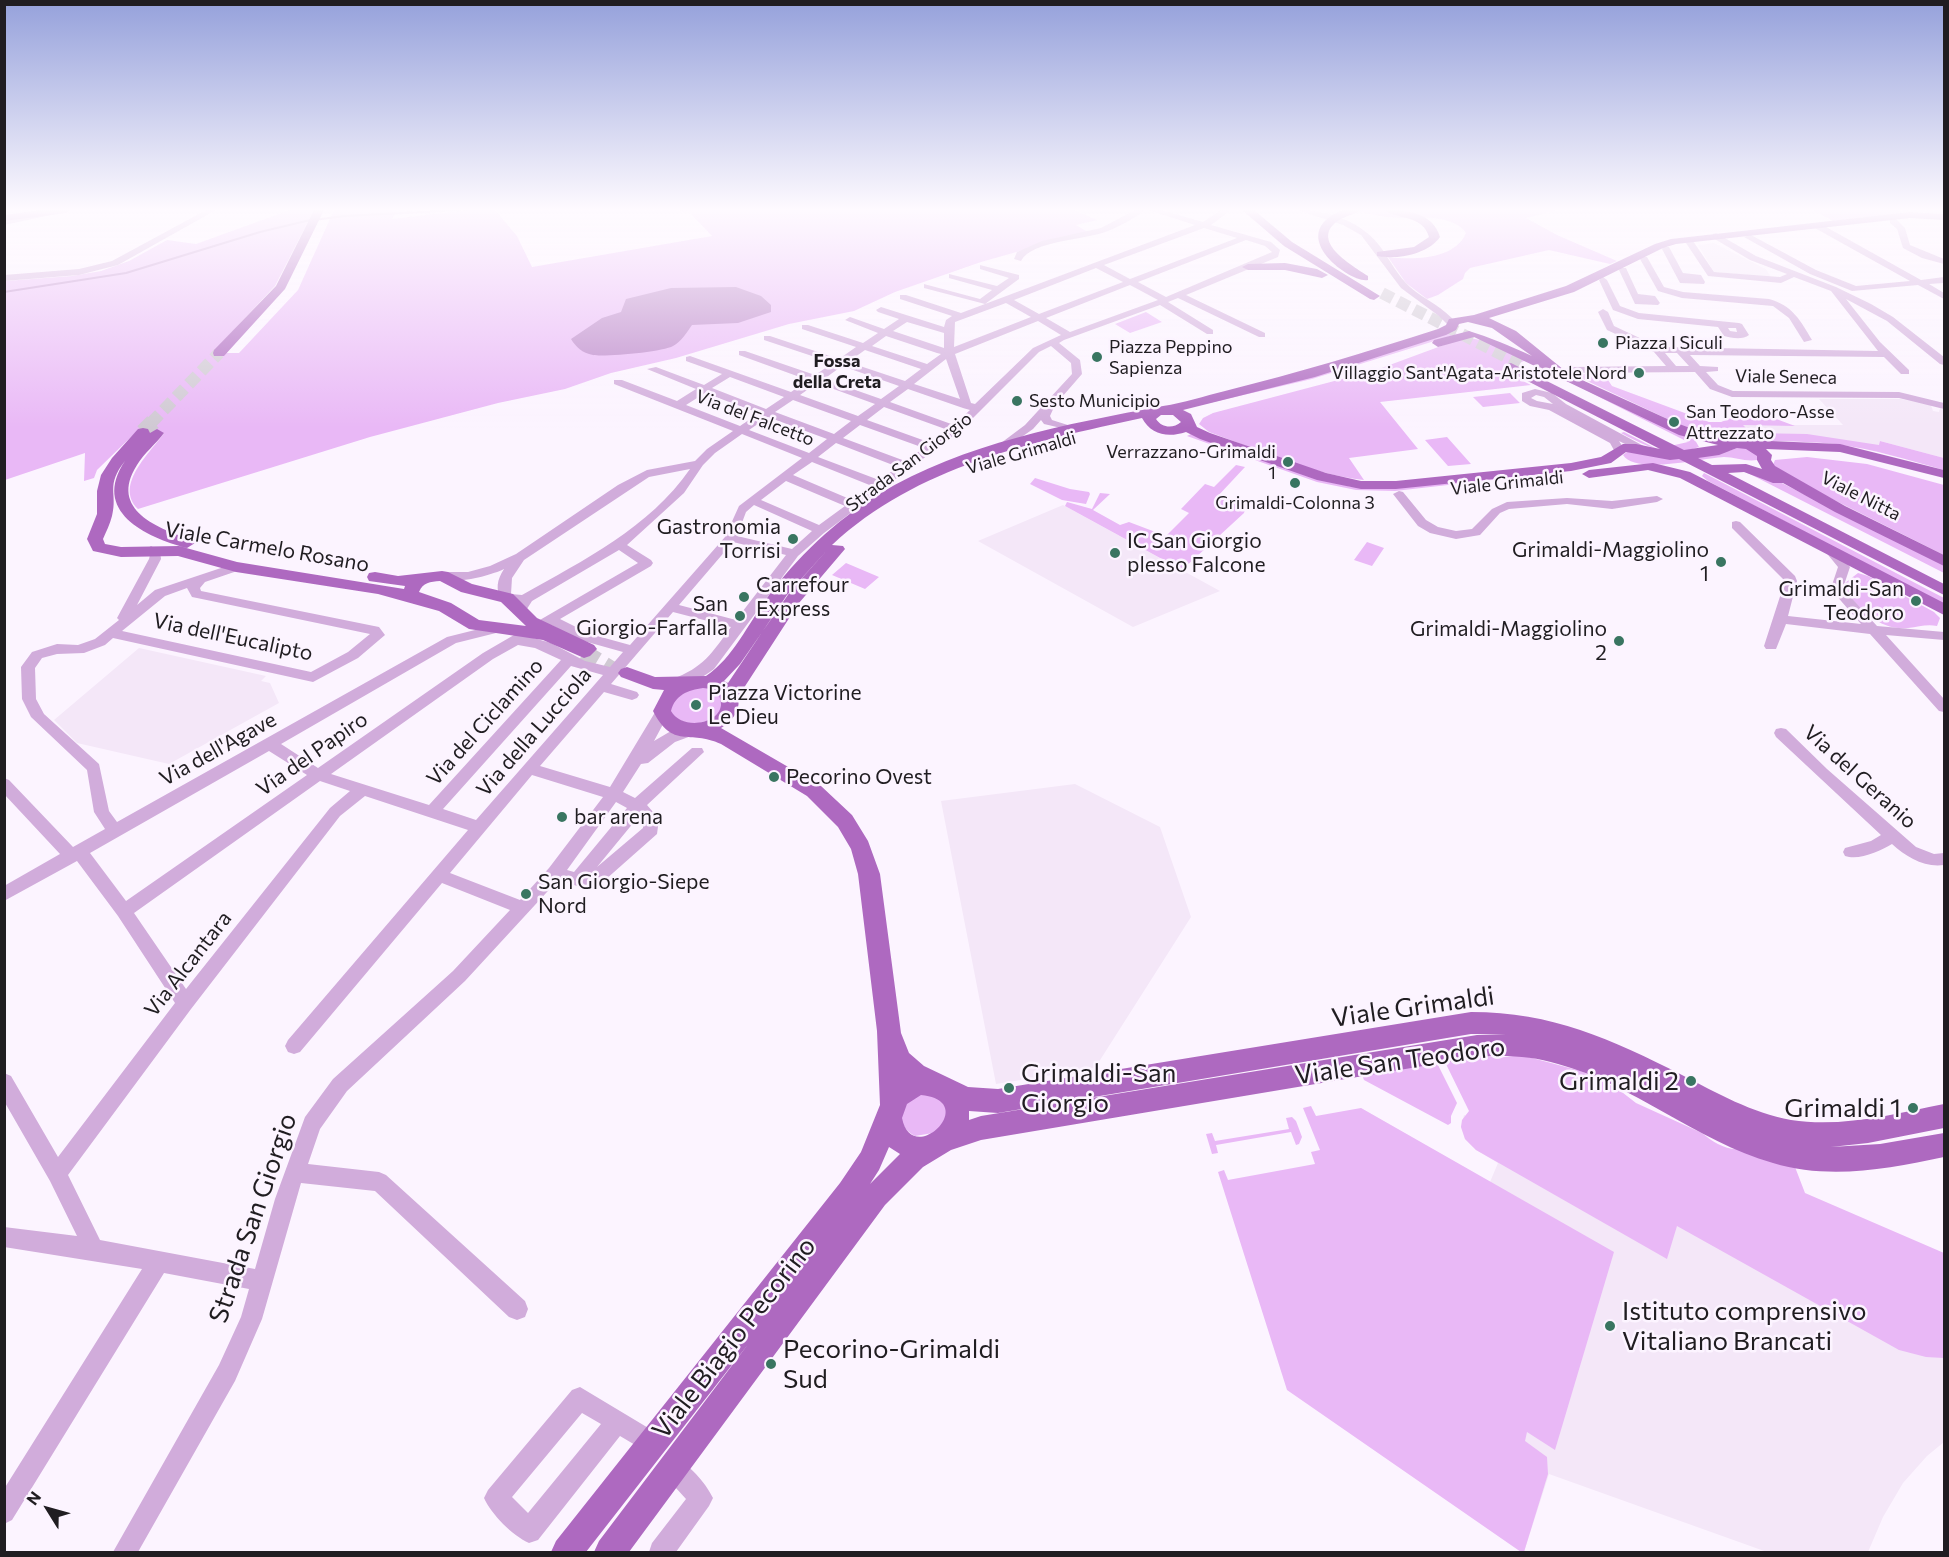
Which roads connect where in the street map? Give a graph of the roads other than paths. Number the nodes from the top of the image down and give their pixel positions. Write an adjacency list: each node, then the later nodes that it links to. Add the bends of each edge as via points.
1 (295, 283): 59 (main road)
2 (975, 283): 23 (street)
3 (1009, 283): 23 (street)
4 (1049, 283): 29 (street)
5 (1128, 283): 37 (street, Via della Lucciola)
6 (1131, 283): 30 (street)
7 (1209, 283): 25 (street, Strada San Giorgio)
8 (1344, 283): 24 (main road)
9 (1357, 283): 24 (main road)
10 (1367, 283): 24 (main road)
11 (1400, 283): 31 (street)
12 (1583, 283): 38 (main road)
13 (1597, 283): 41 (main road, via 1504,317)
14 (1604, 283): 40 (street, via 1616,308 1638,316)
15 (1629, 283): 26 (street)
16 (1657, 283): 51 (street, via 1661,289 1682,296 1782,306)
17 (1817, 283): 22 (street)
18 (1839, 283): 19 (street, via 1855,289)
19 (1916, 283)
20 (1923, 283): 27 (street)
21 (927, 286): 32 (street)
22 (1833, 289): 57 (street, via 1890,319); 61 (street)
23 (1000, 290): 32 (street)
24 (1377, 294)
25 (1179, 295): 30 (street, Strada San Giorgio); 47 (street)
26 (1635, 295)
27 (1944, 296)
28 (903, 297): 35 (street)
29 (1006, 299): 35 (street); 37 (street)
30 (1164, 301): 45 (street); 48 (street, Strada San Giorgio)
31 (1422, 301): 38 (street); 42 (street, via 1447,317)
32 (981, 302): 35 (street)
33 (881, 310): 36 (street)
34 (1603, 312): 54 (street, via 1610,328)
35 (956, 317): 44 (street)
36 (906, 318): 44 (street); 46 (street)
37 (1039, 318): 48 (street); 55 (street, Via della Lucciola)
38 (1471, 319): 41 (main road); 42 (main road, via 1456,320)
39 (850, 320): 46 (street)
40 (1716, 324)
41 (1497, 325): 49 (main road, via 1497,334); 73 (main road)
42 (1452, 326): 49 (main road); 85 (main road, via 1310,374)
43 (805, 327): 53 (street)
44 (949, 332): 55 (street)
45 (1210, 332)
46 (885, 333): 53 (street); 55 (street)
47 (1262, 334)
48 (1069, 335): 52 (street, Strada San Giorgio)
49 (1475, 336): 73 (main road); 88 (main road, via 1453,338 1315,381 1201,410)
50 (767, 338): 64 (street)
51 (1808, 340)
52 (1052, 342): 80 (street, via 1076,362 1078,371); 84 (street, Strada San Giorgio, via 1036,350)
53 (864, 347): 64 (street); 66 (street)
54 (1657, 350): 56 (street); 70 (street)
55 (950, 352): 66 (street, Via della Lucciola); 82 (street)
56 (1682, 352): 61 (street); 68 (street, Viale Seneca)
57 (1933, 352): 58 (street); 63 (street)
58 (1944, 352)
59 (225, 353)
60 (742, 353): 74 (street)
61 (1884, 354): 71 (street)
62 (690, 359): 72 (street)
63 (1944, 362)
64 (840, 363): 74 (street); 76 (street)
65 (1515, 365): 106 (main road)
66 (928, 368): 76 (street, Via della Lucciola)
67 (652, 369): 77 (street)
68 (1698, 369): 69 (street); 70 (street); 83 (street, Viale Seneca, via 1719,390 1737,394 1899,395)
69 (1714, 369)
70 (1674, 370): 73 (street, via 1571,370)
71 (1905, 372)
72 (730, 373): 77 (street); 78 (street)
73 (1563, 374): 89 (main road)
74 (816, 380): 78 (street); 79 (street)
75 (618, 382): 81 (street, Via del Falcetto)
76 (906, 385): 79 (street, Via della Lucciola); 82 (street)
77 (704, 389): 81 (street); 86 (street)
78 (792, 396): 86 (street); 87 (street)
79 (882, 403): 87 (street, Via della Lucciola); 90 (street)
80 (1051, 405): 91 (street, via 1045,416 1048,422); 96 (street)
81 (677, 406): 92 (street, Via del Falcetto)
82 (967, 406): 84 (street)
83 (1944, 406)
84 (978, 409): 90 (street, Strada San Giorgio)
85 (1160, 411): 88 (main road, via 1180,413); 91 (main road); 93 (main road, via 1151,415 1149,421)
86 (767, 413): 92 (street); 94 (street)
87 (859, 420): 94 (street, Via della Lucciola); 97 (street)
88 (1188, 422): 93 (main road, via 1178,430); 99 (main road, via 1191,429 1205,436 1322,477 1371,486 1571,467 1598,463)
89 (1673, 426): 95 (main road, via 1708,440); 100 (main road, via 1702,442)
90 (956, 429): 97 (street, Strada San Giorgio)
91 (1070, 429): 96 (main road)
92 (742, 430): 101 (street, Via del Falcetto); 104 (street, via 711,451)
93 (1162, 430): 111 (main road, Viale Grimaldi, via 1322,486 1361,494); 159 (main road, Viale Grimaldi, via 1117,428 1034,446 974,466 903,500 839,547 808,580)
94 (835, 438): 101 (street, Via della Lucciola); 103 (street)
95 (1739, 444): 100 (main road); 102 (main road, via 1762,452); 107 (main road, via 1840,448)
96 (1002, 446): 156 (main road, via 916,480 846,525 793,575 724,673)
97 (932, 447): 103 (street, Strada San Giorgio)
98 (1645, 450): 99 (main road, via 1629,447); 99 (street, via 1545,394 1526,394 1531,402 1552,407 1614,441); 100 (main road, via 1670,456)
99 (1618, 452): 105 (main road, via 1625,463)
100 (1704, 453)
101 (811, 457): 108 (street, Via della Lucciola); 110 (street, Via del Falcetto)
102 (1765, 459): 105 (main road, via 1759,464 1729,460); 109 (main road, Viale Nitta, via 1800,453 1852,457); 116 (main road, Viale Nitta, via 1769,469)
103 (907, 466): 110 (street, Strada San Giorgio)
104 (696, 467): 120 (street, via 680,490); 123 (street, via 654,472 637,480)
105 (1648, 468): 111 (main road, Viale Grimaldi); 114 (main road, Viale Grimaldi, via 1685,475)
106 (1723, 471): 132 (main road); 133 (main road)
107 (1944, 474)
108 (785, 476): 113 (street, Via della Lucciola); 115 (street)
109 (1944, 481)
110 (881, 485): 115 (street, Strada San Giorgio)
111 (1400, 494): 112 (street, via 1422,523 1456,535 1482,529 1496,511 1507,506 1567,501 1612,505)
112 (1658, 499)
113 (752, 500): 118 (street); 119 (street, Via della Lucciola, via 738,513)
114 (1739, 502): 116 (main road, via 1699,474 1720,467 1751,469); 121 (main road, Viale Grimaldi)
115 (854, 505): 118 (street, Strada San Giorgio)
116 (1840, 508): 125 (main road, Viale Nitta)
117 (1736, 525): 143 (street, via 1789,576 1791,586)
118 (820, 530): 124 (street, Strada San Giorgio)
119 (730, 538): 124 (street); 139 (street, Via della Lucciola)
120 (619, 545): 138 (street); 144 (street, via 647,563)
121 (1830, 549): 127 (main road, Viale Grimaldi); 131 (street, via 1842,563)
122 (151, 550): 126 (main road, Viale Carmelo Rosano, via 179,551); 130 (main road, Viale Carmelo Rosano, via 112,551 95,543 105,514 108,475 117,461 150,433 122,482 123,503 138,522 165,537 228,554 398,581); 136 (street, via 156,559)
123 (529, 551): 128 (street, via 484,573 458,578); 138 (street, via 506,575 503,585)
124 (794, 553): 145 (street, Strada San Giorgio)
125 (1944, 561)
126 (236, 567): 129 (street); 135 (main road, Viale Carmelo Rosano)
127 (1872, 572): 131 (street, via 1856,571); 137 (main road, Viale Grimaldi)
128 (442, 576): 130 (main road, Viale Carmelo Rosano); 138 (main road)
129 (201, 579): 134 (street); 147 (street, Via dell'Eucalipto, via 193,588 196,594 374,630 378,635 353,656 313,677)
130 (420, 579): 135 (main road, via 412,587)
131 (1841, 579): 148 (street, via 1841,594)
132 (1944, 580)
133 (1944, 590)
134 (160, 593): 136 (street); 147 (street)
135 (414, 597): 142 (main road, Viale Carmelo Rosano, via 446,607)
136 (135, 598): 147 (street)
137 (1925, 600): 140 (main road, Viale Grimaldi); 141 (street)
138 (516, 606): 146 (main road, via 516,621); 154 (main road, via 531,622)
139 (670, 607): 145 (street); 153 (street, Via della Lucciola)
140 (1944, 610)
141 (1944, 617)
142 (461, 618): 146 (main road, Viale Carmelo Rosano); 151 (street, via 462,625)
143 (1781, 619): 148 (street); 152 (street)
144 (548, 622): 150 (street, Via del Papiro); 153 (street)
145 (738, 625): 156 (street, Strada San Giorgio)
146 (497, 629): 151 (street, Via dell'Agave); 154 (main road, via 546,635)
147 (115, 630): 175 (street, via 90,647 45,651 28,667 33,710 94,768 102,812)
148 (1876, 630): 149 (street); 160 (street)
149 (1944, 636)
150 (522, 638): 154 (street, via 563,654); 167 (street, Via del Papiro, via 488,656)
151 (452, 640): 164 (street, Via dell'Agave)
152 (1771, 646)
153 (632, 650): 155 (street, Via della Lucciola)
154 (580, 654): 155 (street); 173 (street, Via del Ciclamino)
155 (621, 674): 156 (main road, via 653,682); 157 (street, Via della Lucciola); 161 (main road, via 655,698)
156 (695, 680): 159 (main road, via 722,688); 161 (main road, via 669,694)
157 (601, 686): 158 (street); 166 (street, Via della Lucciola)
158 (632, 695)
159 (729, 696): 162 (main road, via 728,712)
160 (1944, 707)
161 (662, 712): 162 (main road, via 668,723); 168 (street)
162 (704, 730): 168 (street, via 678,733 661,742); 187 (main road, via 814,791 845,821 857,840 869,874)
163 (1781, 733): 176 (street, Via del Geranio)
164 (270, 744): 167 (street); 175 (street, Via dell'Agave)
165 (697, 752): 172 (street)
166 (528, 769): 171 (street); 174 (street, Via della Lucciola)
167 (318, 775): 170 (street); 185 (street, Via del Papiro)
168 (626, 777): 171 (street, Strada San Giorgio)
169 (4, 784): 178 (street)
170 (362, 790): 173 (street); 186 (street, Via Alcantara, via 334,812)
171 (614, 795): 172 (street); 180 (street, Strada San Giorgio)
172 (638, 805): 182 (street); 182 (street, via 651,815 651,830 590,883)
173 (432, 812): 174 (street)
174 (479, 827): 181 (street, Via della Lucciola)
175 (115, 832): 178 (street, Via dell'Agave)
176 (1893, 836): 177 (street); 179 (street, Via del Geranio, via 1910,851 1934,860)
177 (1851, 852)
178 (76, 854): 183 (street, Via dell'Agave); 185 (street)
179 (1944, 859)
180 (555, 873): 182 (street); 184 (street, Strada San Giorgio)
181 (438, 875): 184 (street); 188 (street, Via della Lucciola)
182 (578, 879)
183 (4, 894)
184 (523, 908): 195 (street, Strada San Giorgio, via 459,976 340,1085 312,1124)
185 (124, 911): 186 (street)
186 (185, 1003): 196 (street, Via Alcantara)
187 (889, 1031): 190 (main road, via 901,1061); 191 (main road)
188 (294, 1046)
189 (4, 1083): 196 (street)
190 (940, 1087): 191 (main road, via 923,1083 910,1086 899,1093); 192 (main road, Viale Grimaldi, via 967,1099 998,1101 1471,1023 1502,1022 1533,1025 1585,1041 1739,1116 1791,1132 1835,1136); 193 (main road, via 955,1101 958,1113 956,1126)
191 (891, 1110): 193 (main road, via 892,1129 903,1142 919,1149); 203 (main road, Viale Biagio Pecorino, via 870,1161 849,1192)
192 (1944, 1116)
193 (939, 1144): 194 (main road, Viale San Teodoro, via 981,1128 1477,1046 1508,1045 1545,1049 1588,1064 1733,1137 1775,1152 1843,1161); 204 (main road, Viale San Teodoro, via 914,1158 876,1196)
194 (1944, 1145)
195 (295, 1172): 200 (street, Strada San Giorgio); 201 (street, via 379,1182)
196 (57, 1174): 198 (street)
197 (4, 1237): 198 (street)
198 (94, 1249): 199 (street)
199 (159, 1260): 200 (street); 205 (street)
200 (262, 1281): 206 (street, Strada San Giorgio, via 251,1319 227,1373)
201 (517, 1309)
202 (618, 1421): 202 (street, via 580,1398 496,1498 529,1531); 203 (street)
203 (652, 1443): 207 (main road, Viale Biagio Pecorino)
204 (673, 1468): 208 (main road, Viale San Teodoro); 209 (street, via 701,1498)
205 (4, 1512)
206 (125, 1552)
207 (567, 1552)
208 (610, 1552)
209 (661, 1552)

